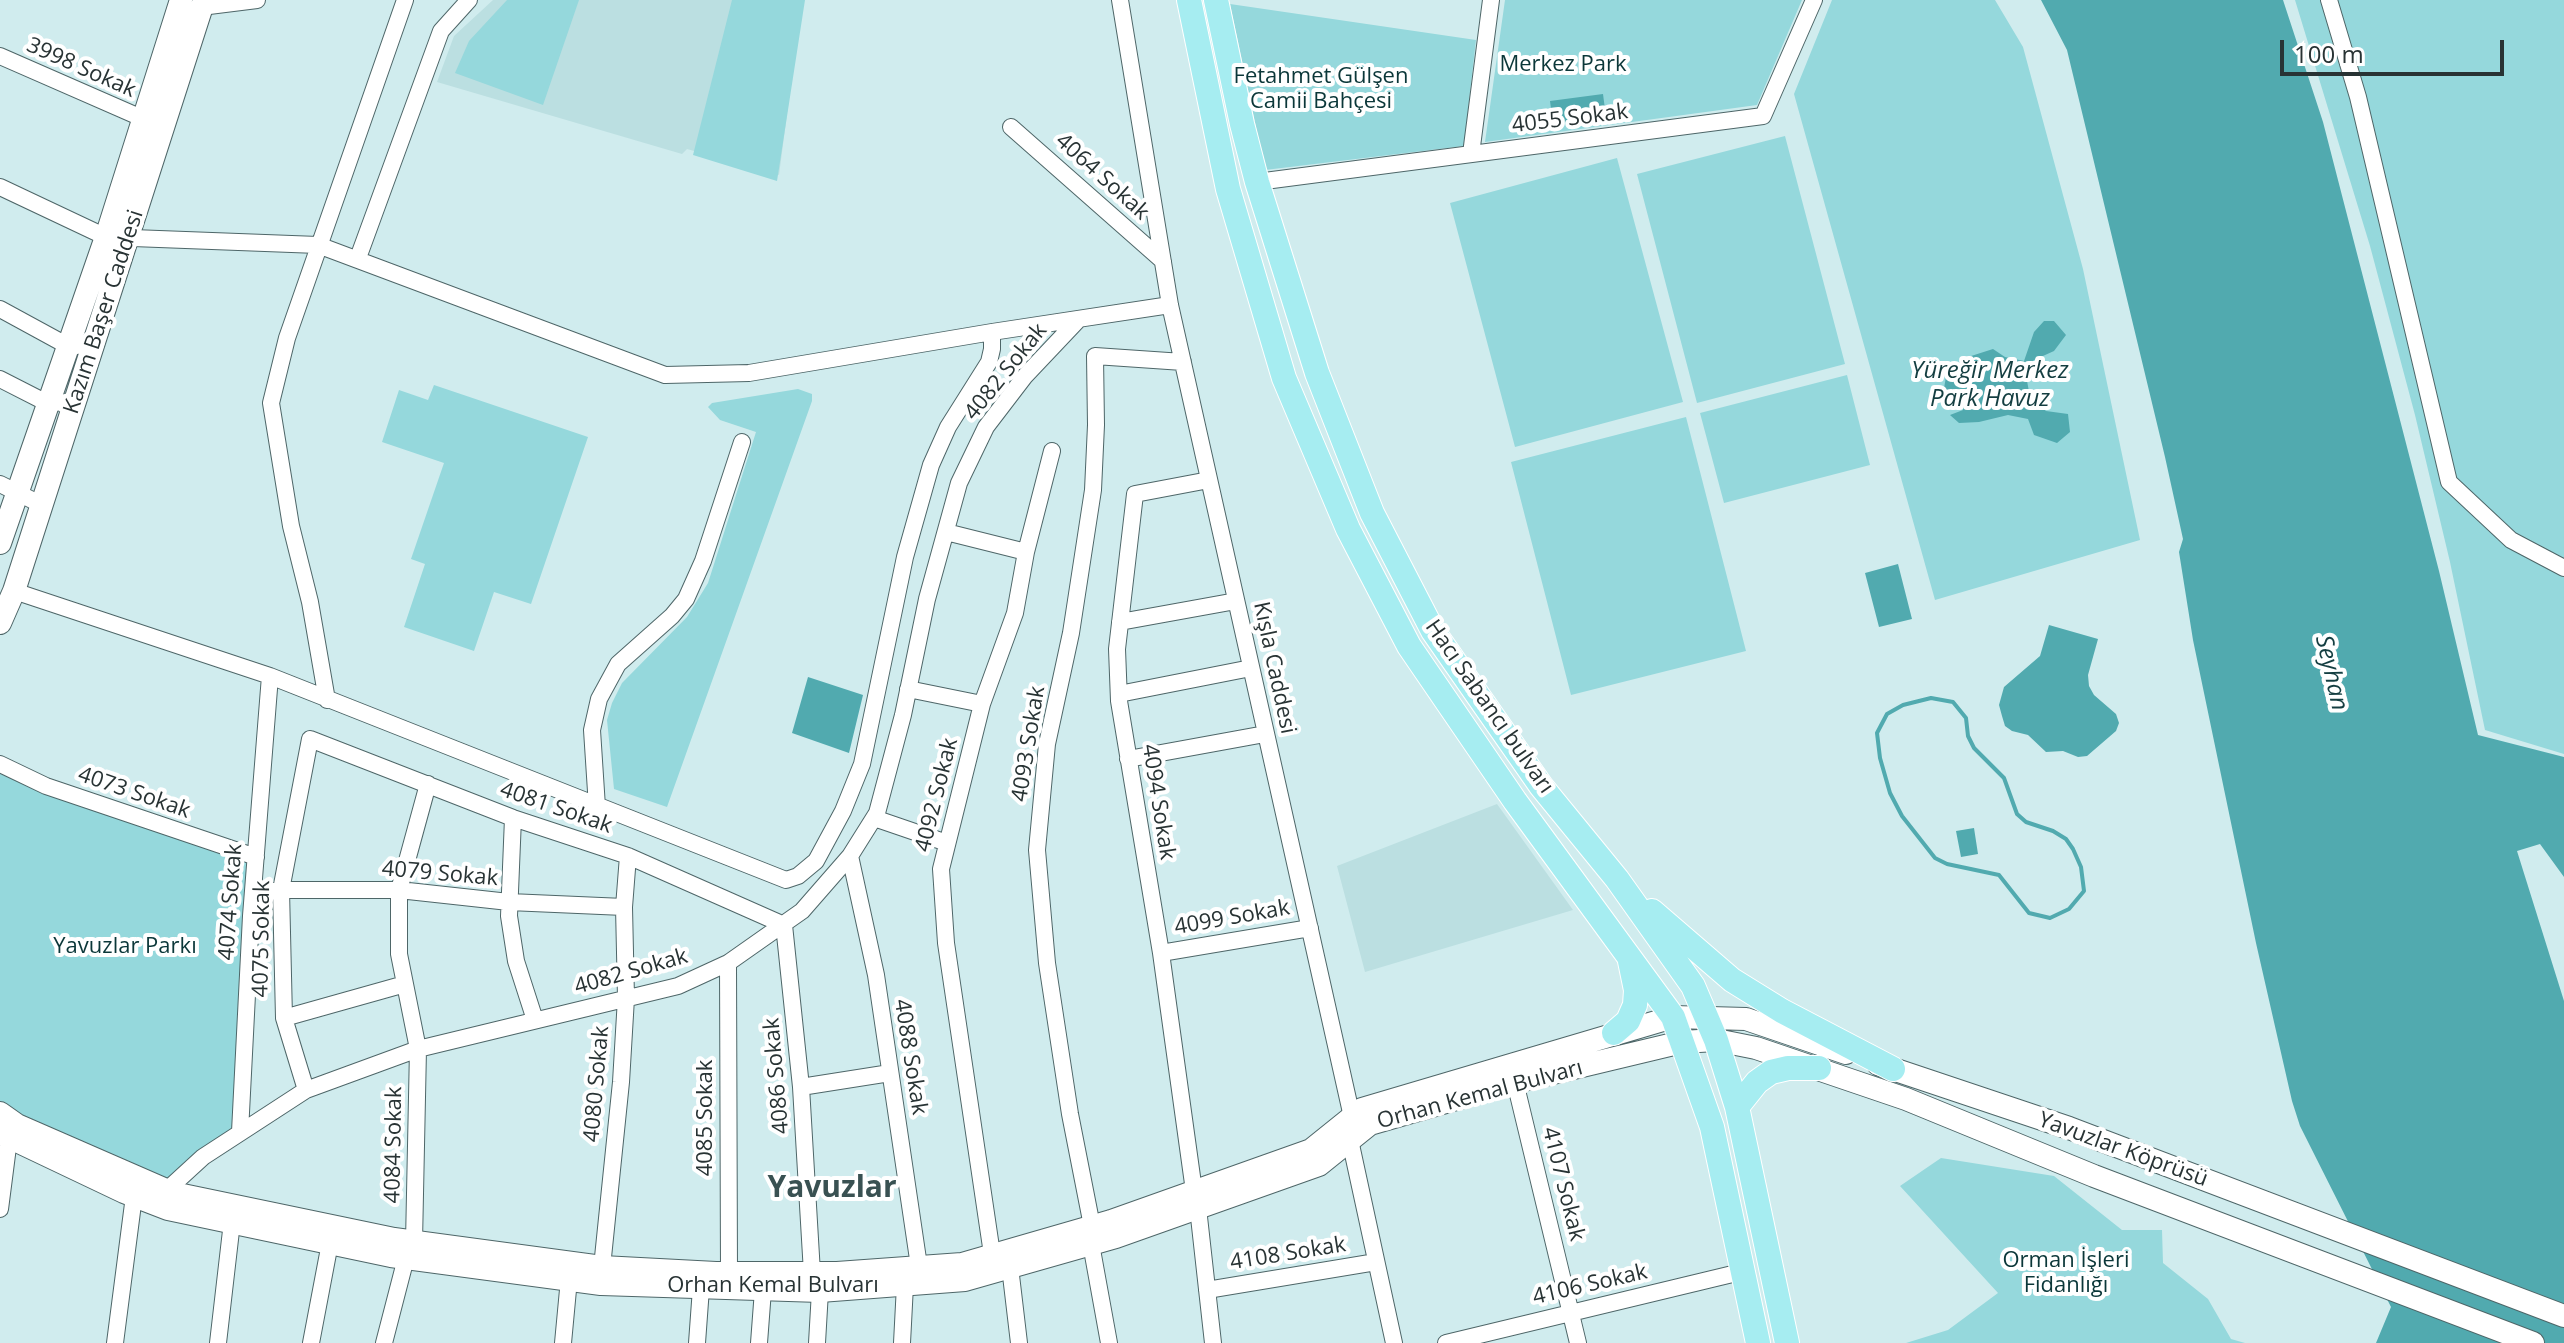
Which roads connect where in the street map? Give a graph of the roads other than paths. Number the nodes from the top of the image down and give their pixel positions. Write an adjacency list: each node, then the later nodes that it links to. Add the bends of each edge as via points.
1 (257, 0): 10 (street)
2 (405, 0): 18 (street)
3 (469, 0): 19 (street, via 441,31)
4 (1120, 0): 20 (street, Kışla Caddesi)
5 (1189, 0): 70 (main road, Hacı Sabancı bulvarı, via 1228,189 1284,378 1348,529 1409,646 1515,801)
6 (1216, 0): 15 (main road, Hacı Sabancı bulvarı)
7 (1491, 0): 14 (street)
8 (1814, 0): 14 (street, 4055 Sokak, via 1763,116)
9 (2329, 0): 39 (street, via 2358,97 2449,482 2511,540)
10 (195, 2): 12 (main road, Kazım Başer Caddesi); 17 (main road, Kazım Başer Caddesi)
11 (0, 56): 12 (street, 3998 Sokak)
12 (144, 119): 17 (main road, Kazım Başer Caddesi)
13 (1011, 127): 20 (street, 4064 Sokak)
14 (1471, 154): 15 (street, 4055 Sokak)
15 (1257, 182): 62 (main road, Hacı Sabancı bulvarı, via 1317,373 1372,513 1433,631 1541,786)
16 (0, 187): 17 (street)
17 (117, 238): 18 (street); 25 (main road, Kazım Başer Caddesi); 26 (main road, Kazım Başer Caddesi)
18 (318, 245): 19 (street); 48 (street, via 271,403)
19 (358, 258): 24 (street, via 665,375 749,373)
20 (1163, 261): 21 (street, Kışla Caddesi)
21 (1170, 305): 23 (street); 27 (street, Kışla Caddesi)
22 (0, 309): 25 (street)
23 (1078, 320): 24 (street); 36 (street, 4082 Sokak, via 986,427 959,483)
24 (992, 332): 55 (street, via 989,362 931,465 905,557 862,764 816,861 786,880)
25 (68, 346): 26 (street); 30 (main road, Kazım Başer Caddesi)
26 (93, 346): 29 (main road, Kazım Başer Caddesi)
27 (1183, 362): 33 (street, Kışla Caddesi); 100 (street, 4093 Sokak, via 1095,356 1093,490 1046,759 1037,850 1047,963)
28 (0, 379): 30 (street)
29 (75, 402): 30 (street); 35 (main road, Kazım Başer Caddesi)
30 (47, 403): 34 (main road, Kazım Başer Caddesi)
31 (742, 442): 55 (street, via 686,599 618,664 599,699 591,739)
32 (1052, 451): 38 (street, 4092 Sokak)
33 (1209, 480): 41 (street, Kışla Caddesi); 42 (street, 4094 Sokak, via 1135,494)
34 (9, 488): 35 (street); 37 (main road, Kazım Başer Caddesi)
35 (42, 505): 40 (main road, Kazım Başer Caddesi)
36 (946, 532): 38 (street); 46 (street, 4082 Sokak)
37 (0, 543)
38 (1026, 552): 49 (street, 4092 Sokak, via 1015,613)
39 (2564, 568)
40 (14, 591): 43 (main road, Kazım Başer Caddesi); 45 (street)
41 (1236, 601): 42 (street); 44 (street, Kışla Caddesi)
42 (1120, 622): 47 (street, 4094 Sokak)
43 (0, 623)
44 (1251, 668): 47 (street); 50 (street, Kışla Caddesi)
45 (270, 676): 48 (street); 61 (street, 4074 Sokak)
46 (908, 689): 49 (street); 57 (street, 4082 Sokak)
47 (1119, 694): 52 (street, 4094 Sokak)
48 (327, 700): 55 (street)
49 (982, 704): 58 (street, 4092 Sokak)
50 (1265, 734): 52 (street); 69 (street, Kışla Caddesi)
51 (310, 739): 54 (street, 4081 Sokak); 63 (street, 4075 Sokak)
52 (1128, 759): 71 (street, 4094 Sokak)
53 (0, 764): 61 (street, 4073 Sokak, via 46,786)
54 (428, 784): 56 (street, 4081 Sokak); 64 (street, 4084 Sokak)
55 (597, 807)
56 (513, 818): 59 (street, 4081 Sokak); 66 (street)
57 (874, 818): 58 (street); 60 (street, 4082 Sokak)
58 (947, 843): 103 (street, 4092 Sokak, via 941,869 946,943)
59 (628, 856): 67 (street, 4080 Sokak); 68 (street, 4081 Sokak)
60 (850, 856): 68 (street, 4082 Sokak); 85 (street, 4088 Sokak)
61 (256, 857): 65 (street, 4074 Sokak)
62 (1617, 879): 75 (main road, Hacı Sabancı bulvarı, via 1693,986); 84 (main road, via 1732,980)
63 (281, 890): 64 (street, 4079 Sokak); 65 (street, 4079 Sokak); 77 (street, 4075 Sokak)
64 (399, 890): 66 (street, 4079 Sokak); 73 (street, 4084 Sokak, via 399,954)
65 (253, 894): 92 (street, 4074 Sokak)
66 (509, 902): 67 (street, 4079 Sokak); 78 (street, via 516,961)
67 (624, 907): 74 (street, 4080 Sokak)
68 (784, 925): 72 (street, 4082 Sokak); 87 (street, 4086 Sokak)
69 (1310, 928): 71 (street, 4099 Sokak); 91 (street, Kışla Caddesi)
70 (1628, 951): 76 (main road, Hacı Sabancı bulvarı); 79 (main road, via 1635,1005)
71 (1161, 953): 97 (street, 4094 Sokak)
72 (728, 963): 74 (street, 4082 Sokak, via 678,986); 108 (street, 4085 Sokak)
73 (405, 984): 77 (street); 82 (street, 4084 Sokak)
74 (626, 998): 78 (street, 4082 Sokak); 106 (street, 4080 Sokak)
75 (1708, 1016): 76 (main road, Yavuzlar Köprüsü); 80 (main road, Hacı Sabancı bulvarı); 84 (main road, Yavuzlar Köprüsü, via 1746,1019)
76 (1673, 1017): 79 (main road, Orhan Kemal Bulvarı); 81 (main road, Hacı Sabancı bulvarı)
77 (284, 1018): 88 (street, 4075 Sokak)
78 (535, 1020): 82 (street, 4082 Sokak)
79 (1614, 1033): 91 (main road, Orhan Kemal Bulvarı, via 1362,1109)
80 (1716, 1040): 81 (main road, Orhan Kemal Bulvarı); 83 (main road, Yavuzlar Köprüsü); 89 (main road, Hacı Sabancı bulvarı)
81 (1682, 1042): 86 (main road, Orhan Kemal Bulvarı); 107 (main road, Hacı Sabancı bulvarı, via 1712,1127)
82 (418, 1049): 88 (street, 4082 Sokak); 102 (street, 4084 Sokak)
83 (1819, 1068): 89 (main road, via 1771,1072); 134 (main road, Yavuzlar Köprüsü)
84 (1893, 1069): 116 (main road, Yavuzlar Köprüsü, via 2069,1128)
85 (890, 1073): 87 (street); 105 (street, 4088 Sokak)
86 (1515, 1082): 94 (main road, Orhan Kemal Bulvarı, via 1370,1124); 115 (street, 4107 Sokak)
87 (801, 1087): 110 (street, 4086 Sokak)
88 (306, 1090): 92 (street, 4082 Sokak)
89 (1737, 1107): 133 (main road, Hacı Sabancı bulvarı)
90 (0, 1113): 95 (main road, Orhan Kemal Bulvarı)
91 (1352, 1117): 94 (street, Kışla Caddesi); 97 (main road, Orhan Kemal Bulvarı, via 1311,1150)
92 (240, 1132): 95 (street, 4082 Sokak)
93 (4, 1136): 96 (main road, Orhan Kemal Bulvarı); 98 (street)
94 (1350, 1140): 97 (main road, Orhan Kemal Bulvarı, via 1319,1165); 104 (street, Kışla Caddesi)
95 (167, 1190): 102 (main road, Orhan Kemal Bulvarı)
96 (134, 1196): 99 (main road, Orhan Kemal Bulvarı); 117 (street)
97 (1196, 1200): 100 (main road, Orhan Kemal Bulvarı); 114 (street, 4094 Sokak)
98 (0, 1209)
99 (232, 1222): 101 (main road, Orhan Kemal Bulvarı); 118 (street)
100 (1092, 1235): 103 (main road, Orhan Kemal Bulvarı); 127 (street)
101 (330, 1243): 102 (main road, Orhan Kemal Bulvarı); 119 (street)
102 (410, 1250): 106 (main road, Orhan Kemal Bulvarı); 109 (main road, Orhan Kemal Bulvarı); 120 (street, 4084 Sokak)
103 (1001, 1261): 105 (main road, Orhan Kemal Bulvarı); 111 (main road, Orhan Kemal Bulvarı, via 965,1280); 126 (street, 4092 Sokak)
104 (1376, 1262): 114 (street, 4108 Sokak); 129 (street, Kışla Caddesi)
105 (919, 1266): 110 (main road, Orhan Kemal Bulvarı)
106 (602, 1267): 108 (main road, Orhan Kemal Bulvarı)
107 (1745, 1271): 115 (street, 4106 Sokak); 132 (main road, Hacı Sabancı bulvarı)
108 (729, 1273): 110 (main road, Orhan Kemal Bulvarı)
109 (569, 1279): 112 (main road, Orhan Kemal Bulvarı); 121 (street)
110 (816, 1282): 111 (main road, Orhan Kemal Bulvarı); 113 (main road, Orhan Kemal Bulvarı); 124 (street, 4086 Sokak)
111 (905, 1285): 125 (street)
112 (701, 1288): 113 (main road, Orhan Kemal Bulvarı); 122 (street)
113 (763, 1290): 123 (street)
114 (1207, 1290): 128 (street, 4094 Sokak)
115 (1571, 1312): 130 (street, 4106 Sokak); 131 (street, 4107 Sokak)
116 (2564, 1316)
117 (115, 1343)
118 (218, 1343)
119 (311, 1343)
120 (384, 1343)
121 (563, 1343)
122 (697, 1343)
123 (759, 1343)
124 (817, 1343)
125 (902, 1343)
126 (1019, 1343)
127 (1109, 1343)
128 (1213, 1343)
129 (1394, 1343)
130 (1446, 1343)
131 (1578, 1343)
132 (1758, 1343)
133 (1787, 1343)
134 (2533, 1343)

